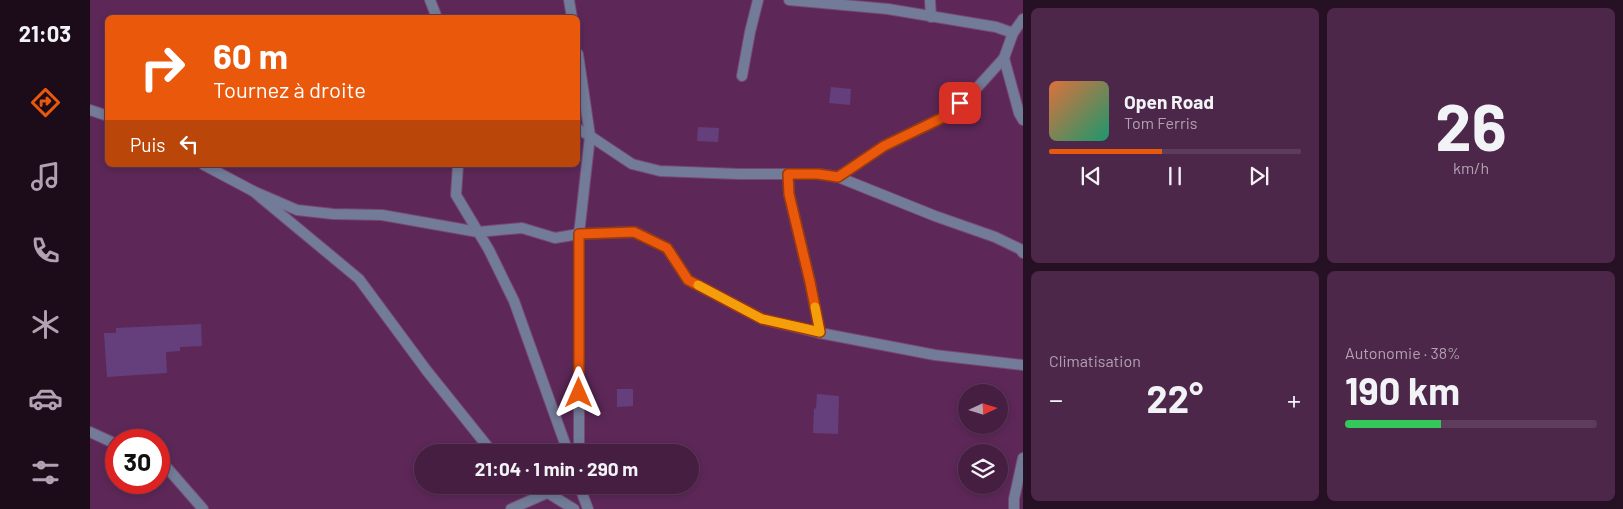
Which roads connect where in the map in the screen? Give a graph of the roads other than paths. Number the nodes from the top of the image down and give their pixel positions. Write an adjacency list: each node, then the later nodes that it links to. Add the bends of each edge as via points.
1 (430, 0): 6 (street)
2 (569, 0): 7 (street)
3 (758, 0): 13 (street)
4 (789, 0): 8 (street, via 888,9)
5 (930, 0): 8 (street)
6 (436, 15)
7 (572, 15)
8 (931, 17): 10 (street)
9 (1023, 19): 10 (street)
10 (1013, 33): 11 (street)
11 (1004, 58): 16 (street); 22 (street, via 946,116 884,146)
12 (580, 68): 18 (street)
13 (742, 76)
14 (90, 110): 15 (street)
15 (105, 115)
16 (1023, 120)
17 (580, 130): 18 (street)
18 (590, 136): 21 (street, via 632,164 660,171); 25 (street)
19 (208, 167): 23 (street)
20 (458, 167): 24 (street, via 456,196)
21 (788, 174): 22 (street); 27 (street, via 789,194)
22 (838, 177): 26 (street, via 995,237)
23 (253, 191): 24 (street, via 297,210 382,215); 31 (street, via 359,279)
24 (478, 232): 25 (street, via 522,228 555,238); 32 (street, via 514,301)
25 (579, 234): 27 (street, via 634,232 667,248 688,280 762,319); 33 (street)
26 (1023, 253)
27 (820, 332): 28 (street, via 935,355)
28 (1023, 364)
29 (90, 432): 30 (street)
30 (105, 439)
31 (486, 444)
32 (565, 444)
33 (579, 444)
34 (1023, 458): 43 (street)
35 (170, 471): 39 (street)
36 (543, 494): 40 (street)
37 (550, 494): 41 (street)
38 (582, 494): 42 (street)
39 (202, 509)
40 (511, 509)
41 (574, 509)
42 (588, 509)
43 (1014, 509)

